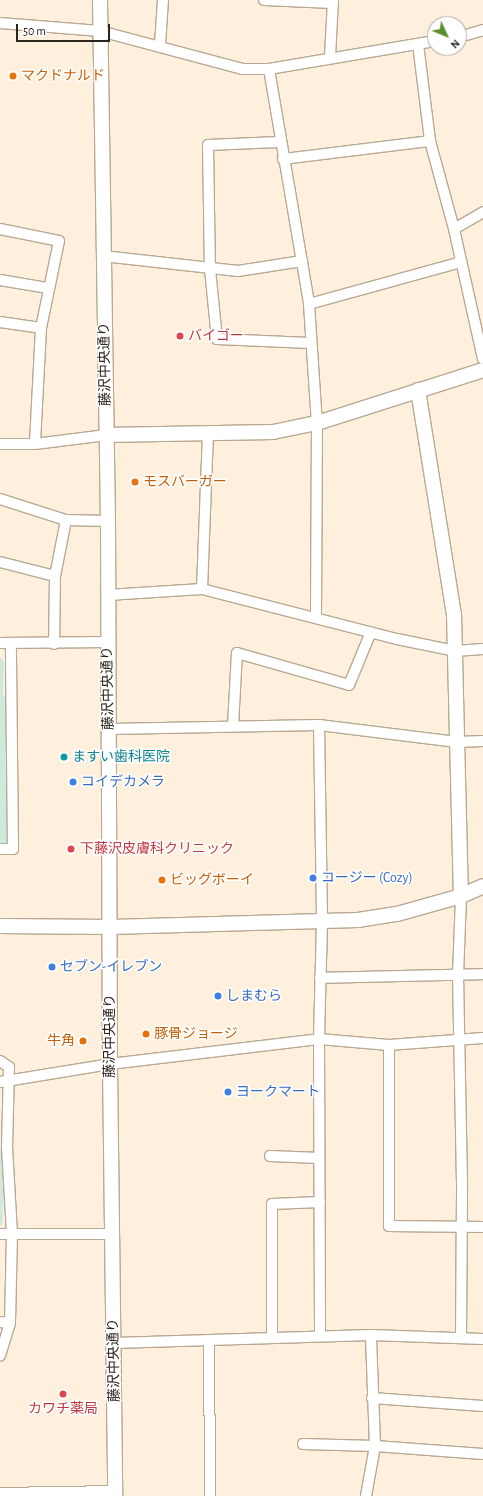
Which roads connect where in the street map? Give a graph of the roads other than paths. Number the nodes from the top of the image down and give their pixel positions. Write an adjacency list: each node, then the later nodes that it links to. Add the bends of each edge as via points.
1 (100, 0): 7 (street, 藤沢中央通り)
2 (163, 0): 11 (street)
3 (264, 0): 4 (street)
4 (333, 2): 12 (street)
5 (0, 23): 7 (street)
6 (483, 30): 8 (street)
7 (100, 31): 11 (street); 20 (street, 藤沢中央通り)
8 (467, 35)
9 (427, 42): 10 (street)
10 (418, 44): 12 (street); 14 (street)
11 (160, 45): 13 (street, via 243,69)
12 (330, 56): 13 (street)
13 (268, 69): 15 (street)
14 (430, 141): 16 (street); 19 (street)
15 (280, 142): 16 (street); 23 (street, via 208,145)
16 (283, 159): 21 (street)
17 (483, 212): 19 (street)
18 (0, 229): 25 (street, via 59,241)
19 (454, 229): 22 (street)
20 (103, 256): 23 (street); 35 (street, 藤沢中央通り)
21 (302, 261): 23 (street, via 238,271); 26 (street)
22 (461, 262): 26 (street); 30 (street)
23 (210, 269): 29 (street, via 217,340)
24 (0, 280): 25 (street)
25 (48, 288): 28 (street)
26 (309, 304): 29 (street)
27 (0, 322): 28 (street)
28 (41, 328): 37 (street)
29 (310, 343): 33 (street)
30 (483, 359)
31 (483, 370): 32 (street)
32 (418, 390): 33 (street); 52 (street, via 454,614)
33 (317, 424): 34 (street, via 273,432); 45 (street)
34 (208, 432): 35 (street); 43 (street)
35 (106, 435): 37 (street); 40 (street, 藤沢中央通り)
36 (0, 444): 37 (street)
37 (35, 444)
38 (0, 499): 39 (street)
39 (66, 520): 40 (street); 42 (street)
40 (108, 521): 44 (street, 藤沢中央通り)
41 (0, 562): 42 (street)
42 (55, 576): 50 (street)
43 (202, 589): 44 (street); 45 (street)
44 (108, 595): 47 (street, 藤沢中央通り)
45 (316, 616): 46 (street)
46 (371, 632): 52 (street); 54 (street, via 349,685 237,654)
47 (108, 642): 50 (street); 55 (street, 藤沢中央通り)
48 (0, 643): 49 (street)
49 (11, 644): 50 (street); 58 (street, via 13,849)
50 (54, 644)
51 (483, 649): 52 (street)
52 (455, 651): 57 (street)
53 (318, 725): 54 (street); 57 (street); 61 (street)
54 (232, 726): 55 (street)
55 (109, 729): 63 (street, 藤沢中央通り)
56 (483, 741): 57 (street)
57 (457, 742): 60 (street)
58 (0, 849)
59 (483, 886): 60 (street)
60 (461, 896): 61 (street, via 397,914); 65 (street)
61 (322, 922): 63 (street); 66 (street)
62 (0, 926): 63 (street)
63 (110, 926): 72 (street, 藤沢中央通り)
64 (483, 974): 65 (street)
65 (458, 976): 66 (street); 69 (street)
66 (320, 978): 68 (street)
67 (483, 1038): 69 (street)
68 (319, 1039): 70 (street); 72 (street); 76 (street)
69 (458, 1039): 70 (street); 79 (street)
70 (389, 1045): 79 (street, via 389,1226)
71 (0, 1061): 73 (street, via 9,1067)
72 (110, 1064): 73 (street); 82 (street, 藤沢中央通り)
73 (5, 1082): 74 (street)
74 (4, 1147): 81 (street)
75 (270, 1156): 76 (street)
76 (319, 1158): 77 (street)
77 (320, 1202): 85 (street); 86 (street, via 272,1204)
78 (483, 1227): 79 (street)
79 (461, 1228): 87 (street)
80 (0, 1234): 81 (street)
81 (12, 1234): 82 (street); 83 (street)
82 (112, 1234): 90 (street, 藤沢中央通り)
83 (5, 1322): 91 (street)
84 (371, 1335): 85 (street); 87 (street); 92 (street)
85 (320, 1336): 86 (street)
86 (272, 1337): 89 (street)
87 (461, 1338): 88 (street)
88 (483, 1339)
89 (209, 1341): 90 (street); 100 (street)
90 (114, 1343): 99 (street, 藤沢中央通り)
91 (0, 1356)
92 (372, 1398): 93 (street); 95 (street)
93 (483, 1406)
94 (303, 1444): 95 (street)
95 (375, 1446): 96 (street); 101 (street)
96 (483, 1454)
97 (0, 1492): 98 (street)
98 (45, 1494): 99 (street)
99 (115, 1494)
100 (210, 1496)
101 (366, 1496)

